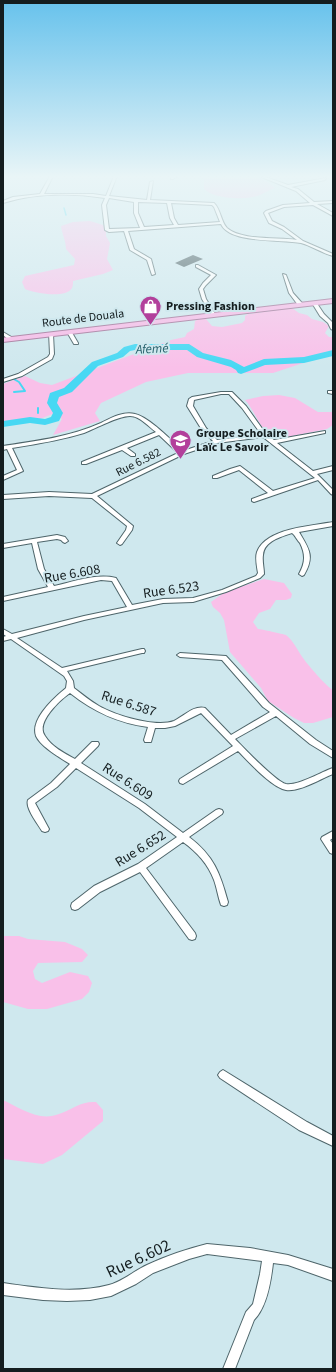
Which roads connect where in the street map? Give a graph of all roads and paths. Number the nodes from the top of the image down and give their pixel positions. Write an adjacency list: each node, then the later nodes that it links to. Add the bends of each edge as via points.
1 (129, 240): 7 (street, via 132,250 149,259)
2 (291, 240): 4 (street)
3 (300, 240): 4 (street)
4 (303, 242): 5 (street)
5 (333, 255)
6 (197, 266): 12 (street, via 214,275 201,289)
7 (153, 274)
8 (284, 275): 11 (street, via 291,293)
9 (333, 301): 10 (highway, Route de Douala)
10 (314, 303): 11 (highway, Route de Douala); 13 (street)
11 (300, 304): 12 (highway, Route de Douala)
12 (213, 314): 14 (highway, Route de Douala)
13 (333, 329)
14 (69, 332): 16 (highway, Route de Douala); 18 (street)
15 (3, 333): 17 (street)
16 (51, 334): 17 (highway, Route de Douala); 19 (street, via 50,358 20,375)
17 (7, 339)
18 (76, 343)
19 (3, 381)
20 (323, 432): 24 (street)
21 (159, 433): 25 (street, via 140,417 127,414 59,438); 26 (street); 27 (street)
22 (264, 436): 23 (street, Rue 6.582); 23 (street, via 244,406 230,393 192,399 190,406 204,429); 24 (street)
23 (216, 442): 27 (street, Rue 6.582)
24 (273, 442): 31 (street)
25 (6, 447): 33 (street, via 20,472)
26 (122, 447): 28 (street); 29 (street)
27 (182, 453): 39 (street, Rue 6.582)
28 (133, 455)
29 (84, 463)
30 (333, 468): 31 (street)
31 (312, 473): 34 (street)
32 (215, 477): 38 (street, via 240,468)
33 (3, 478)
34 (319, 478): 36 (street); 38 (street)
35 (333, 482): 36 (street)
36 (326, 484): 37 (street)
37 (333, 492)
38 (272, 493): 41 (street)
39 (93, 496): 40 (street, Rue 6.582, via 49,494); 46 (street, via 130,526)
40 (3, 497)
41 (254, 500)
42 (333, 524): 43 (street, Rue 6.523)
43 (295, 531): 48 (street, via 307,551 307,566); 51 (street, Rue 6.523, via 272,538 263,545 260,552 261,574 258,577 193,600 163,601)
44 (34, 541): 45 (street, via 57,537); 47 (street); 49 (street, via 41,569)
45 (65, 541)
46 (120, 543)
47 (3, 546)
48 (302, 574)
49 (52, 589): 50 (street, Rue 6.608); 51 (street, Rue 6.608, via 101,578 114,579)
50 (3, 599)
51 (130, 608): 53 (street, Rue 6.523)
52 (3, 631): 53 (street)
53 (6, 638): 56 (street)
54 (142, 651): 56 (street)
55 (180, 655): 58 (street, via 224,658 266,705)
56 (62, 670): 57 (street, via 70,681)
57 (70, 689): 59 (street, Rue 6.587, via 100,710); 65 (street, Rue 6.609, via 54,702 46,713 39,731 40,736 51,748)
58 (276, 712): 60 (street); 64 (street)
59 (152, 726): 60 (street, Rue 6.587, via 172,724 199,710); 61 (street)
60 (230, 738): 63 (street, Rue 6.587)
61 (148, 740)
62 (95, 744): 65 (street)
63 (238, 747): 66 (street, Rue 6.587, via 281,786 301,783); 67 (street)
64 (333, 755)
65 (76, 763): 69 (street, via 51,788 31,802); 71 (street, Rue 6.609, via 142,806)
66 (333, 771)
67 (183, 781)
68 (219, 812): 71 (street, Rue 6.652)
69 (45, 829)
70 (333, 834): 72 (street, via 325,839)
71 (182, 837): 73 (street, Rue 6.652); 74 (street, Rue 6.609, via 208,860 218,880)
72 (333, 851)
73 (141, 867): 75 (street, Rue 6.652, via 97,889); 76 (street)
74 (224, 902)
75 (75, 906)
76 (192, 936)
77 (223, 1075): 78 (street, via 303,1126)
78 (333, 1141)
79 (268, 1256): 80 (street, Rue 6.602); 81 (street, Rue 6.602, via 207,1249 150,1269 112,1290 90,1294 67,1296); 82 (street, via 258,1306 250,1316)
80 (333, 1275)
81 (3, 1289)
82 (229, 1369)

